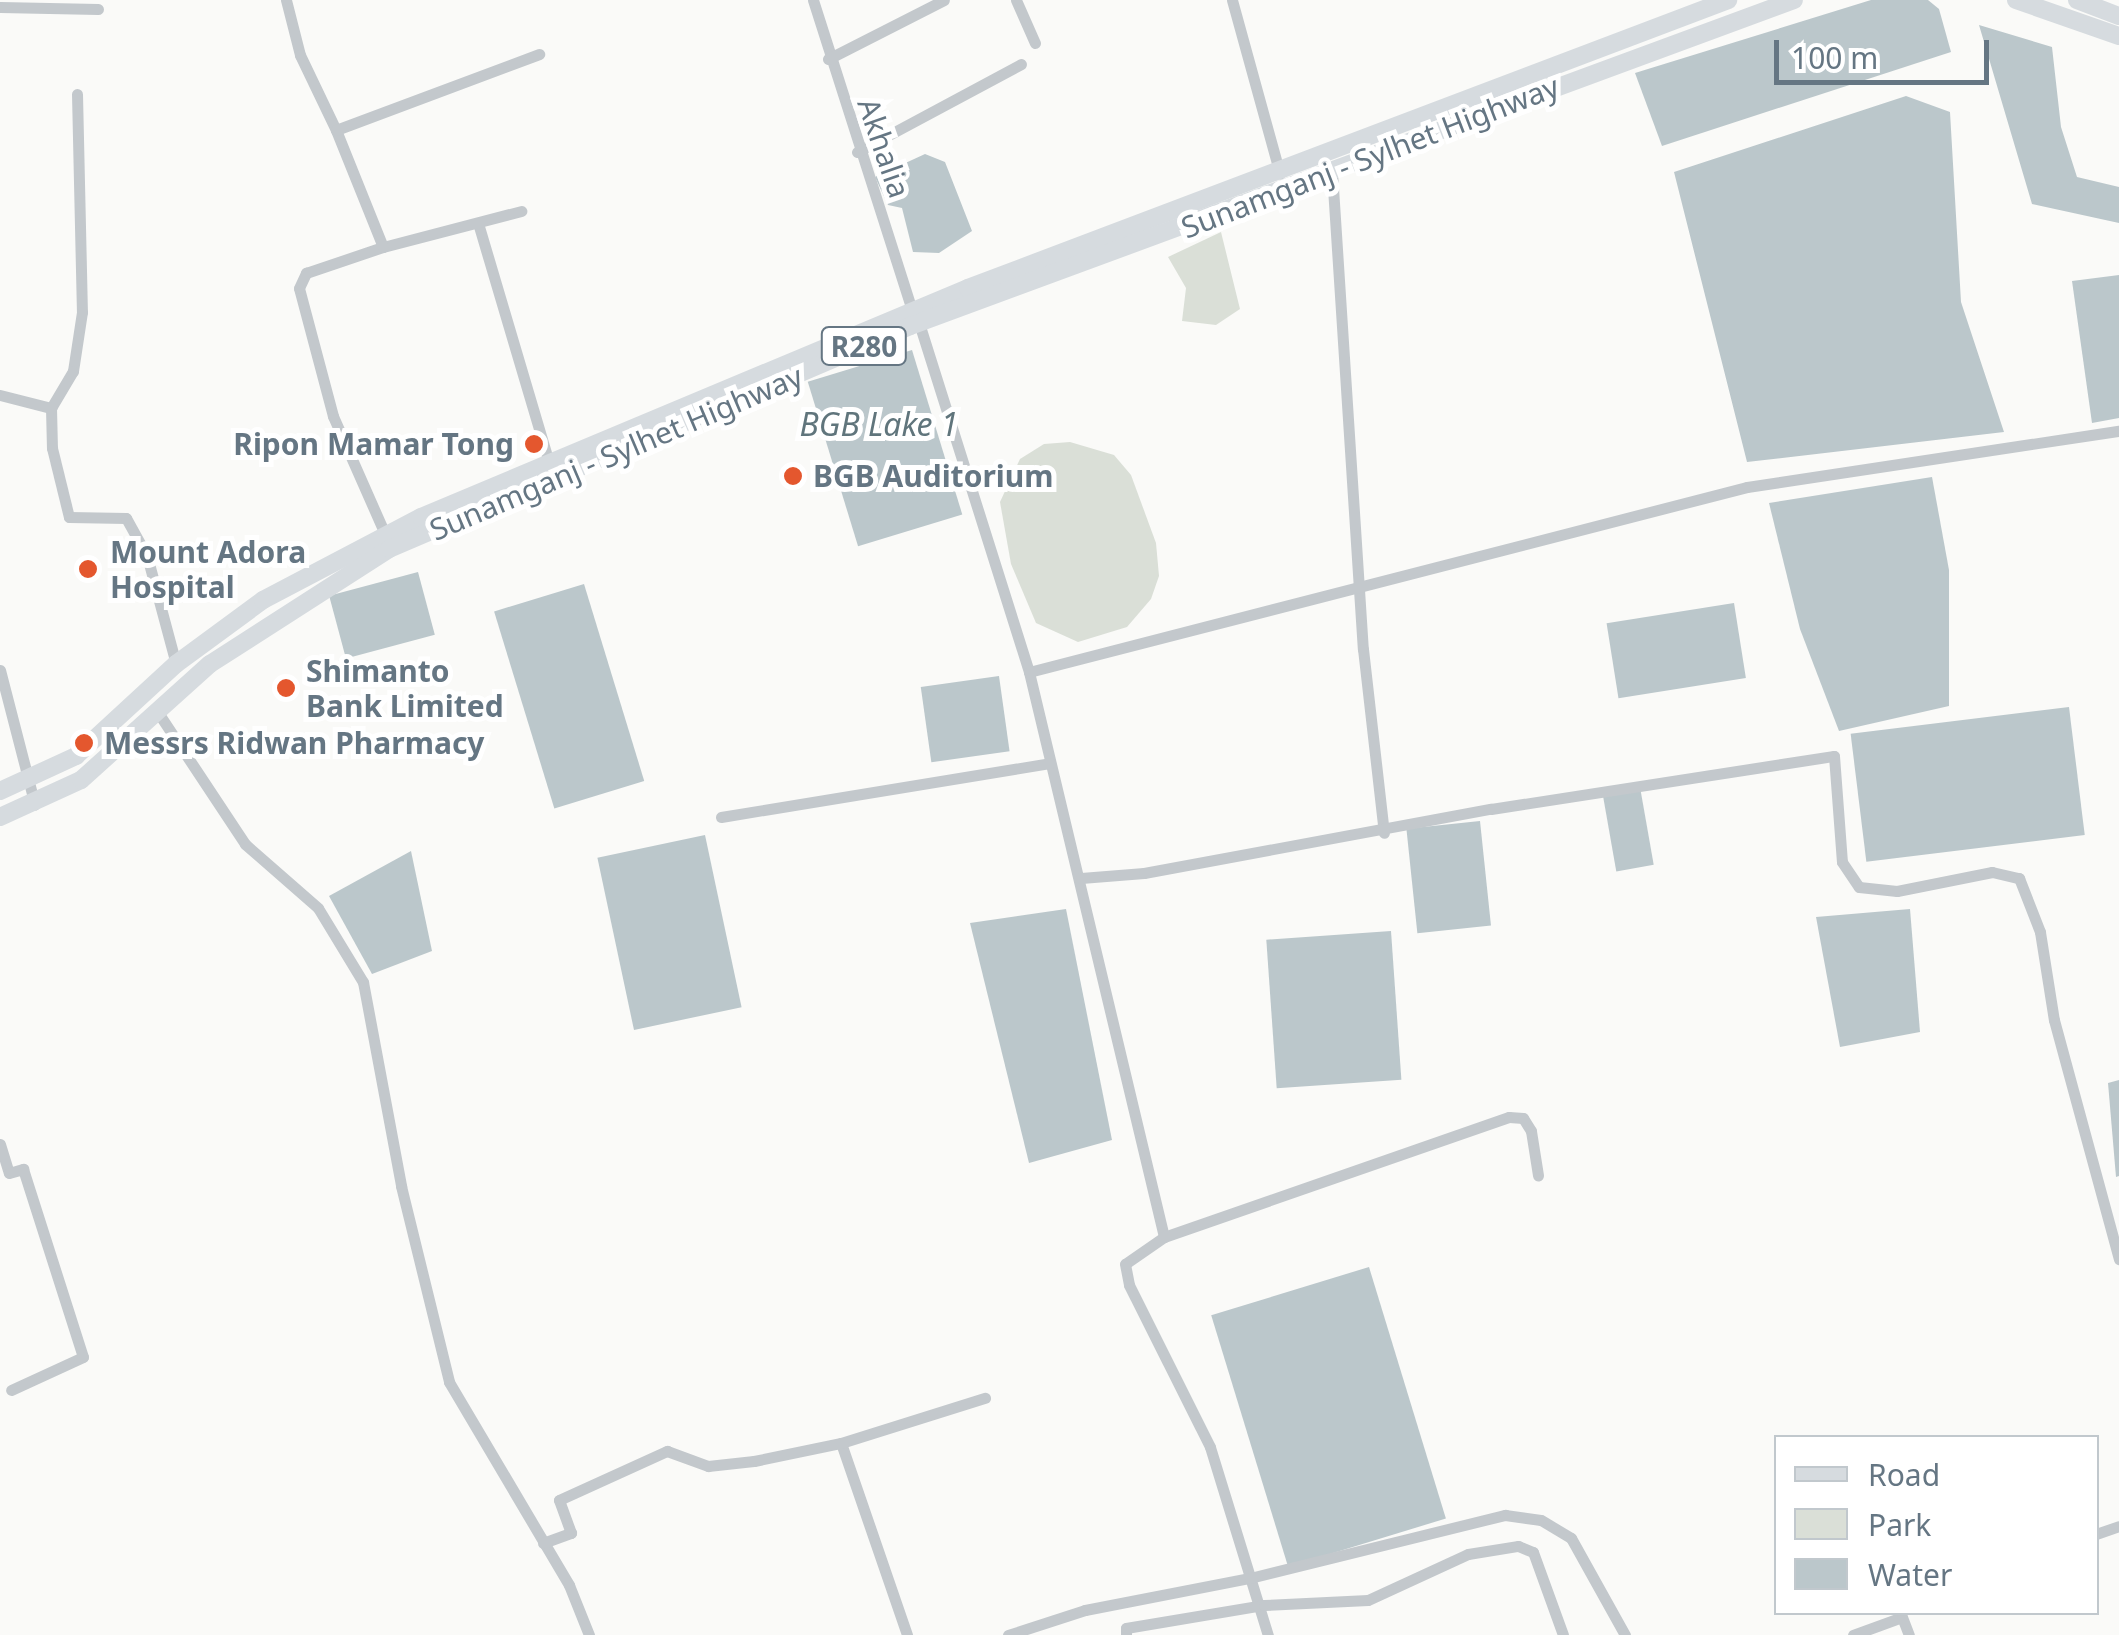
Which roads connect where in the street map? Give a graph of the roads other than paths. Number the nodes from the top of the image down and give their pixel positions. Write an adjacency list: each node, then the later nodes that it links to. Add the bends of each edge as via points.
1 (286, 0): 19 (street, via 300,54)
2 (813, 0): 16 (street, Akhalia)
3 (944, 0): 16 (street)
4 (1016, 0): 14 (street)
5 (1232, 0): 22 (street)
6 (1728, 0): 22 (main road, Sunamganj - Sylhet Highway / R280)
7 (1794, 0): 21 (main road, Sunamganj - Sylhet Highway / R280)
8 (2016, 0): 13 (main road)
9 (2077, 0): 12 (main road)
10 (1, 5): 11 (street)
11 (98, 9)
12 (2119, 16)
13 (2119, 36)
14 (1035, 43)
15 (539, 54): 19 (street)
16 (828, 59): 20 (street, Akhalia)
17 (1022, 64): 20 (street)
18 (77, 94): 28 (street, via 82,312 72,371)
19 (336, 130): 25 (street)
20 (856, 152): 26 (street, Akhalia)
21 (1332, 172): 26 (main road, Sunamganj - Sylhet Highway / R280); 32 (street)
22 (1280, 174): 26 (main road, Sunamganj - Sylhet Highway / R280)
23 (520, 210): 24 (street)
24 (478, 222): 25 (street); 30 (street)
25 (384, 247): 31 (street, via 306,273 299,288 333,416)
26 (916, 317): 30 (main road, Sunamganj - Sylhet Highway / R280); 35 (street, Akhalia); 36 (main road, Sunamganj - Sylhet Highway / R280, via 390,550 271,620 210,664)
27 (0, 396): 28 (street)
28 (51, 408): 33 (street, via 52,448 69,517 126,518 147,556)
29 (2119, 431): 32 (street, via 1747,487)
30 (549, 462): 31 (main road, Sunamganj - Sylhet Highway / R280)
31 (385, 534): 33 (main road, Sunamganj - Sylhet Highway / R280, via 264,600)
32 (1359, 589): 35 (street); 43 (street)
33 (176, 664): 38 (main road, Sunamganj - Sylhet Highway / R280, via 76,756)
34 (0, 670): 38 (street)
35 (1029, 672): 37 (street, Akhalia)
36 (159, 714): 40 (main road, Sunamganj - Sylhet Highway / R280, via 81,780); 52 (street, via 246,844 318,908 363,982 449,1382)
37 (1050, 763): 42 (street); 44 (street, Akhalia)
38 (33, 778): 39 (main road, Sunamganj - Sylhet Highway / R280); 40 (street)
39 (0, 791)
40 (35, 804): 41 (main road, Sunamganj - Sylhet Highway / R280)
41 (0, 817)
42 (721, 817)
43 (1384, 833): 44 (street); 48 (street, via 1491,809 1834,756 1842,862 1859,887 1897,891 1992,872 2019,878 2040,932 2054,1020)
44 (1081, 878): 47 (street, Akhalia)
45 (0, 1144): 49 (street, via 10,1172 23,1169 82,1358)
46 (1538, 1175): 47 (street, via 1531,1131 1524,1118 1509,1117)
47 (1164, 1237): 53 (street, via 1125,1264 1129,1285 1196,1413)
48 (2119, 1259)
49 (11, 1390)
50 (985, 1398): 51 (street)
51 (841, 1444): 52 (street, via 708,1466 667,1451 559,1500 571,1533); 57 (street)
52 (543, 1544): 56 (street)
53 (1250, 1578): 54 (street); 58 (street, via 1085,1610); 62 (street, via 1505,1515 1540,1520 1571,1538)
54 (1264, 1605): 59 (street, via 1126,1628); 60 (street); 61 (street, via 1368,1600 1468,1554 1518,1546 1534,1552)
55 (1905, 1615): 63 (street); 64 (street)
56 (589, 1635)
57 (907, 1635)
58 (1008, 1635)
59 (1126, 1635)
60 (1268, 1635)
61 (1563, 1635)
62 (1624, 1635)
63 (1852, 1635)
64 (1909, 1635)

